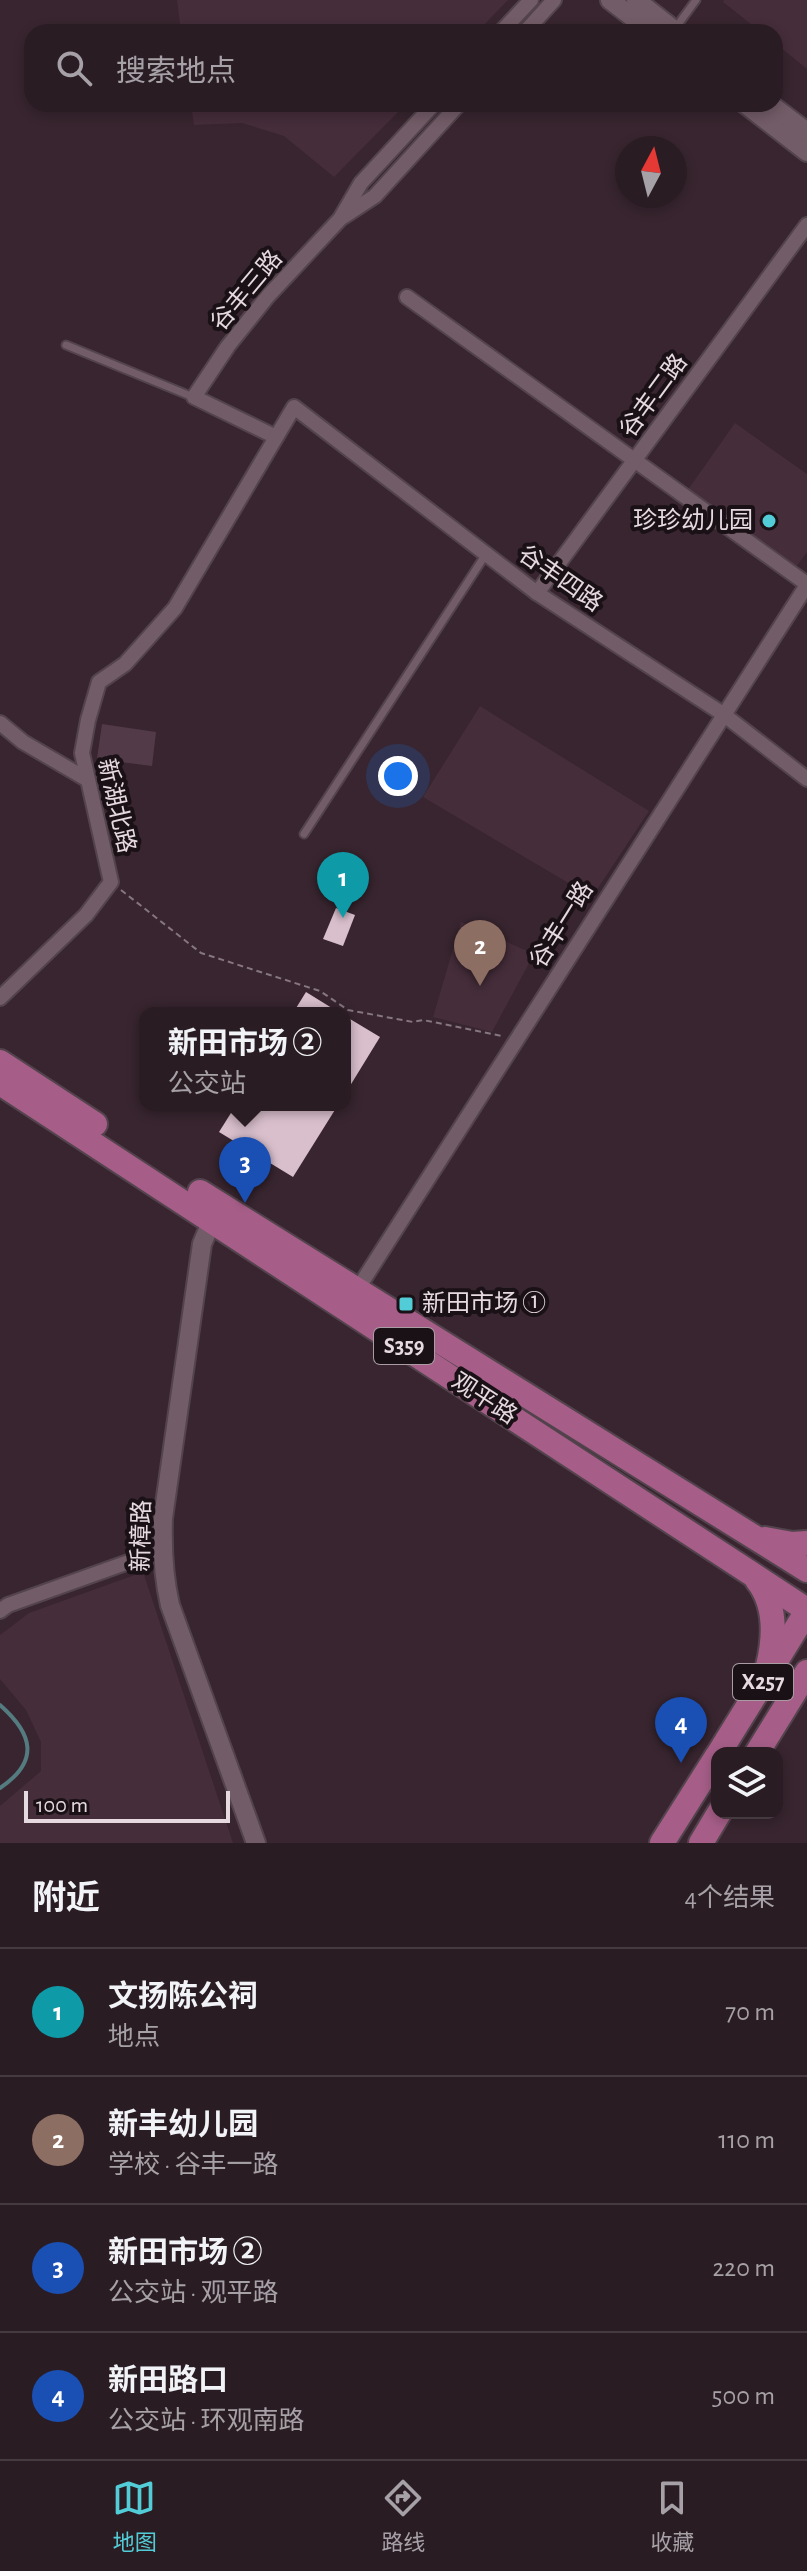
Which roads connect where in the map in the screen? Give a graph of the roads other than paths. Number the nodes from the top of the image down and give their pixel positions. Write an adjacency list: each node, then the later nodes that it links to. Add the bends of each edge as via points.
1 (531, 0): 6 (street)
2 (554, 0): 7 (street)
3 (610, 0): 8 (street)
4 (636, 0): 9 (street)
5 (696, 0): 10 (lane)
6 (508, 24)
7 (532, 24)
8 (642, 24)
9 (665, 24)
10 (679, 24)
11 (427, 112): 17 (street, via 361,183)
12 (452, 112): 17 (street, via 375,196)
13 (755, 112): 16 (street)
14 (781, 112): 15 (street)
15 (807, 132)
16 (807, 152)
17 (340, 219): 21 (street, 谷丰三路, via 268,296)
18 (807, 225): 24 (street, 谷丰二路)
19 (407, 297): 24 (street)
20 (66, 345): 21 (lane)
21 (194, 397): 23 (street)
22 (294, 407): 23 (street, 新湖北路); 25 (street, 谷丰四路)
23 (276, 437): 31 (street, 新湖北路, via 175,608 125,664 99,682 82,753)
24 (635, 460): 26 (street); 27 (street, 谷丰二路)
25 (486, 554): 27 (street, 谷丰四路); 32 (lane)
26 (807, 585): 28 (street, 谷丰一路)
27 (537, 593): 28 (street, 谷丰四路)
28 (723, 714): 30 (street, 谷丰四路); 37 (street, 谷丰一路)
29 (0, 723): 31 (street)
30 (807, 779)
31 (88, 780): 33 (street, 新湖北路, via 111,882 86,915)
32 (304, 834)
33 (0, 998)
34 (0, 1062): 37 (main road, 观平路 / S359)
35 (0, 1083): 36 (main road, 观平路 / S359)
36 (212, 1220): 40 (street, 新樟路, via 202,1244); 42 (main road, 观平路 / S359)
37 (357, 1290): 38 (main road, 观平路 / S359)
38 (751, 1535): 39 (main road); 41 (main road, 观平路 / S359)
39 (807, 1543)
40 (162, 1550): 44 (street); 51 (street, 新樟路, via 170,1605)
41 (807, 1570)
42 (756, 1578): 43 (main road, 观平路 / S359); 46 (main road, via 772,1613 771,1650)
43 (807, 1610): 46 (main road, X257)
44 (0, 1611)
45 (806, 1676): 48 (main road, X257)
46 (761, 1685): 47 (main road, X257)
47 (722, 1747)
48 (761, 1747)
49 (711, 1765): 52 (main road, X257)
50 (715, 1819): 53 (main road)
51 (256, 1843)
52 (662, 1843)
53 (701, 1843)

